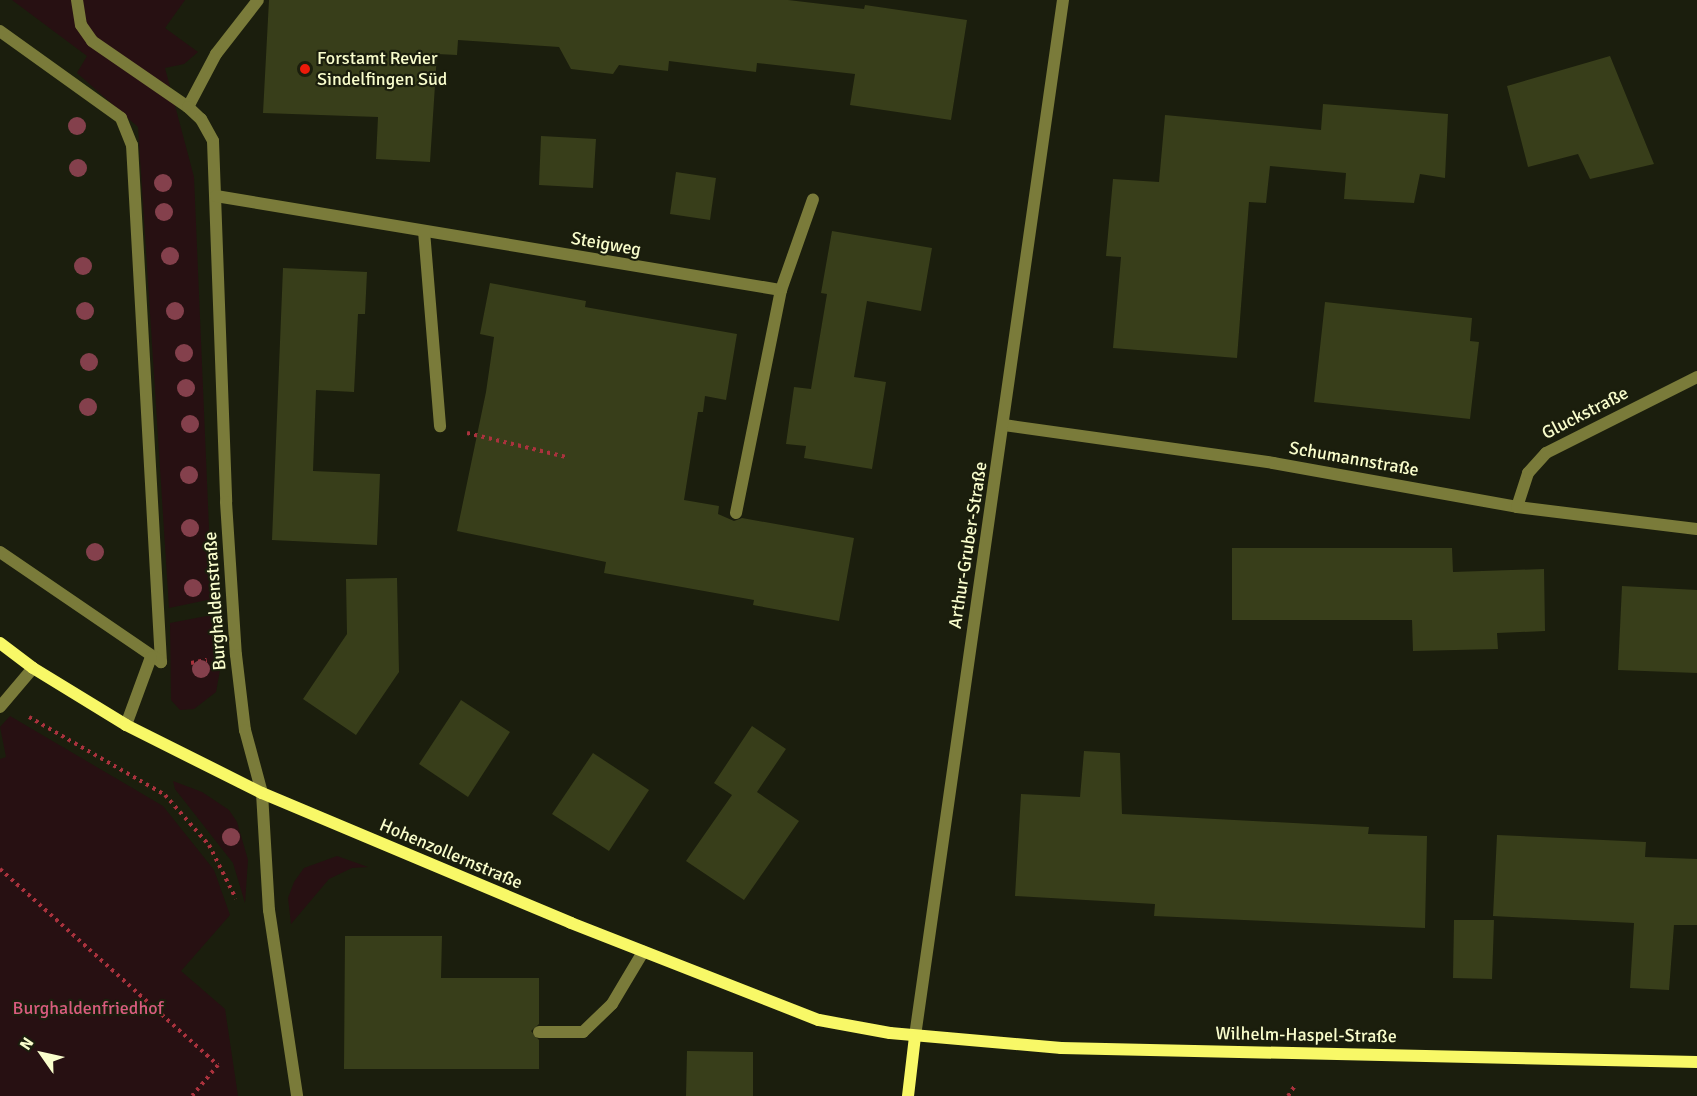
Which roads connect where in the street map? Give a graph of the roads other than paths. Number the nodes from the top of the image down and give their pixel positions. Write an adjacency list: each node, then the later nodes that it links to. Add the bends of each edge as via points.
1 (77, 0): 5 (street, Burghaldenstraße, via 81,25 92,41)
2 (258, 0): 5 (street, via 216,54)
3 (1063, 0): 11 (street, Arthur-Gruber-Straße)
4 (0, 32): 18 (street, via 121,118 132,145)
5 (188, 107): 6 (street, Burghaldenstraße, via 201,119 213,141)
6 (216, 196): 8 (street, Steigweg); 22 (street, Burghaldenstraße, via 226,502 236,655 245,730)
7 (813, 199): 9 (street)
8 (424, 231): 9 (street, Steigweg); 12 (street)
9 (782, 290): 14 (street)
10 (1697, 377): 13 (street, Gluckstraße, via 1546,453 1528,473)
11 (1004, 425): 13 (street, Schumannstraße, via 1272,463); 25 (street, Arthur-Gruber-Straße)
12 (440, 426)
13 (1517, 507): 15 (street, Schumannstraße)
14 (736, 513)
15 (1697, 529)
16 (0, 552): 18 (street)
17 (0, 643): 19 (street, Hohenzollernstraße)
18 (156, 659): 21 (street)
19 (33, 668): 20 (street); 21 (street, Hohenzollernstraße)
20 (2, 705)
21 (126, 725): 22 (street, Hohenzollernstraße)
22 (262, 794): 23 (street, Hohenzollernstraße); 27 (street, Burghaldenstraße, via 269,910)
23 (643, 952): 24 (street, via 612,1004 583,1032); 25 (street, Hohenzollernstraße, via 819,1020)
24 (539, 1032)
25 (915, 1036): 26 (street, Wilhelm-Haspel-Straße, via 1061,1048); 28 (street, Arthur-Gruber-Straße)
26 (1697, 1062)
27 (297, 1096)
28 (908, 1096)

